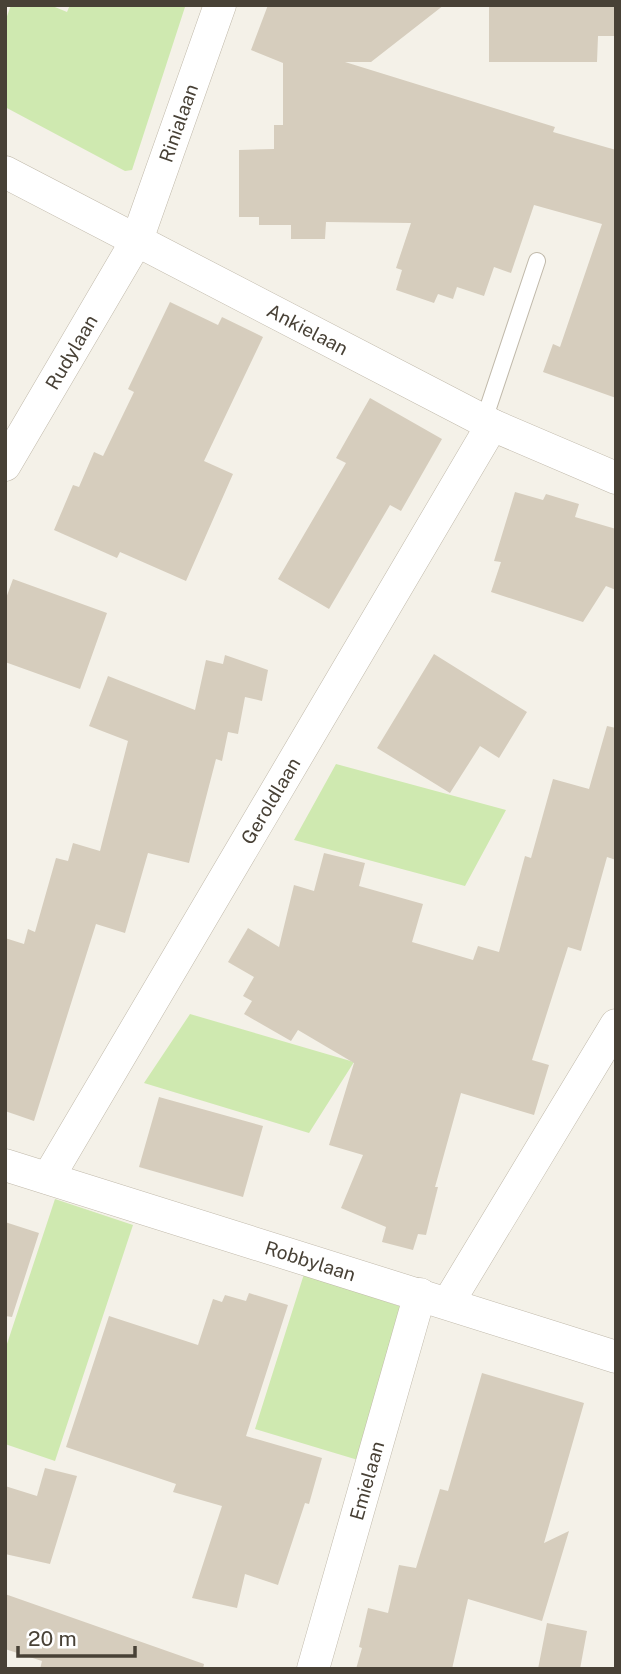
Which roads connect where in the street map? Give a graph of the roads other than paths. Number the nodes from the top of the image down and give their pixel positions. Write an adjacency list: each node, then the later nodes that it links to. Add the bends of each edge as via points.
1 (219, 5): 3 (street, Rinialaan)
2 (5, 172): 3 (street, Ankielaan)
3 (137, 240): 5 (street, Ankielaan); 6 (street, Rudylaan)
4 (537, 261): 5 (lane)
5 (488, 422): 7 (street, Ankielaan); 10 (street, Geroldlaan)
6 (5, 465)
7 (616, 478)
8 (616, 1025): 11 (street, Emielaan)
9 (5, 1165): 10 (street, Robbylaan)
10 (48, 1178): 11 (street, Robbylaan)
11 (434, 1298): 12 (street, Robbylaan); 13 (street, Emielaan)
12 (616, 1357)
13 (313, 1669)

